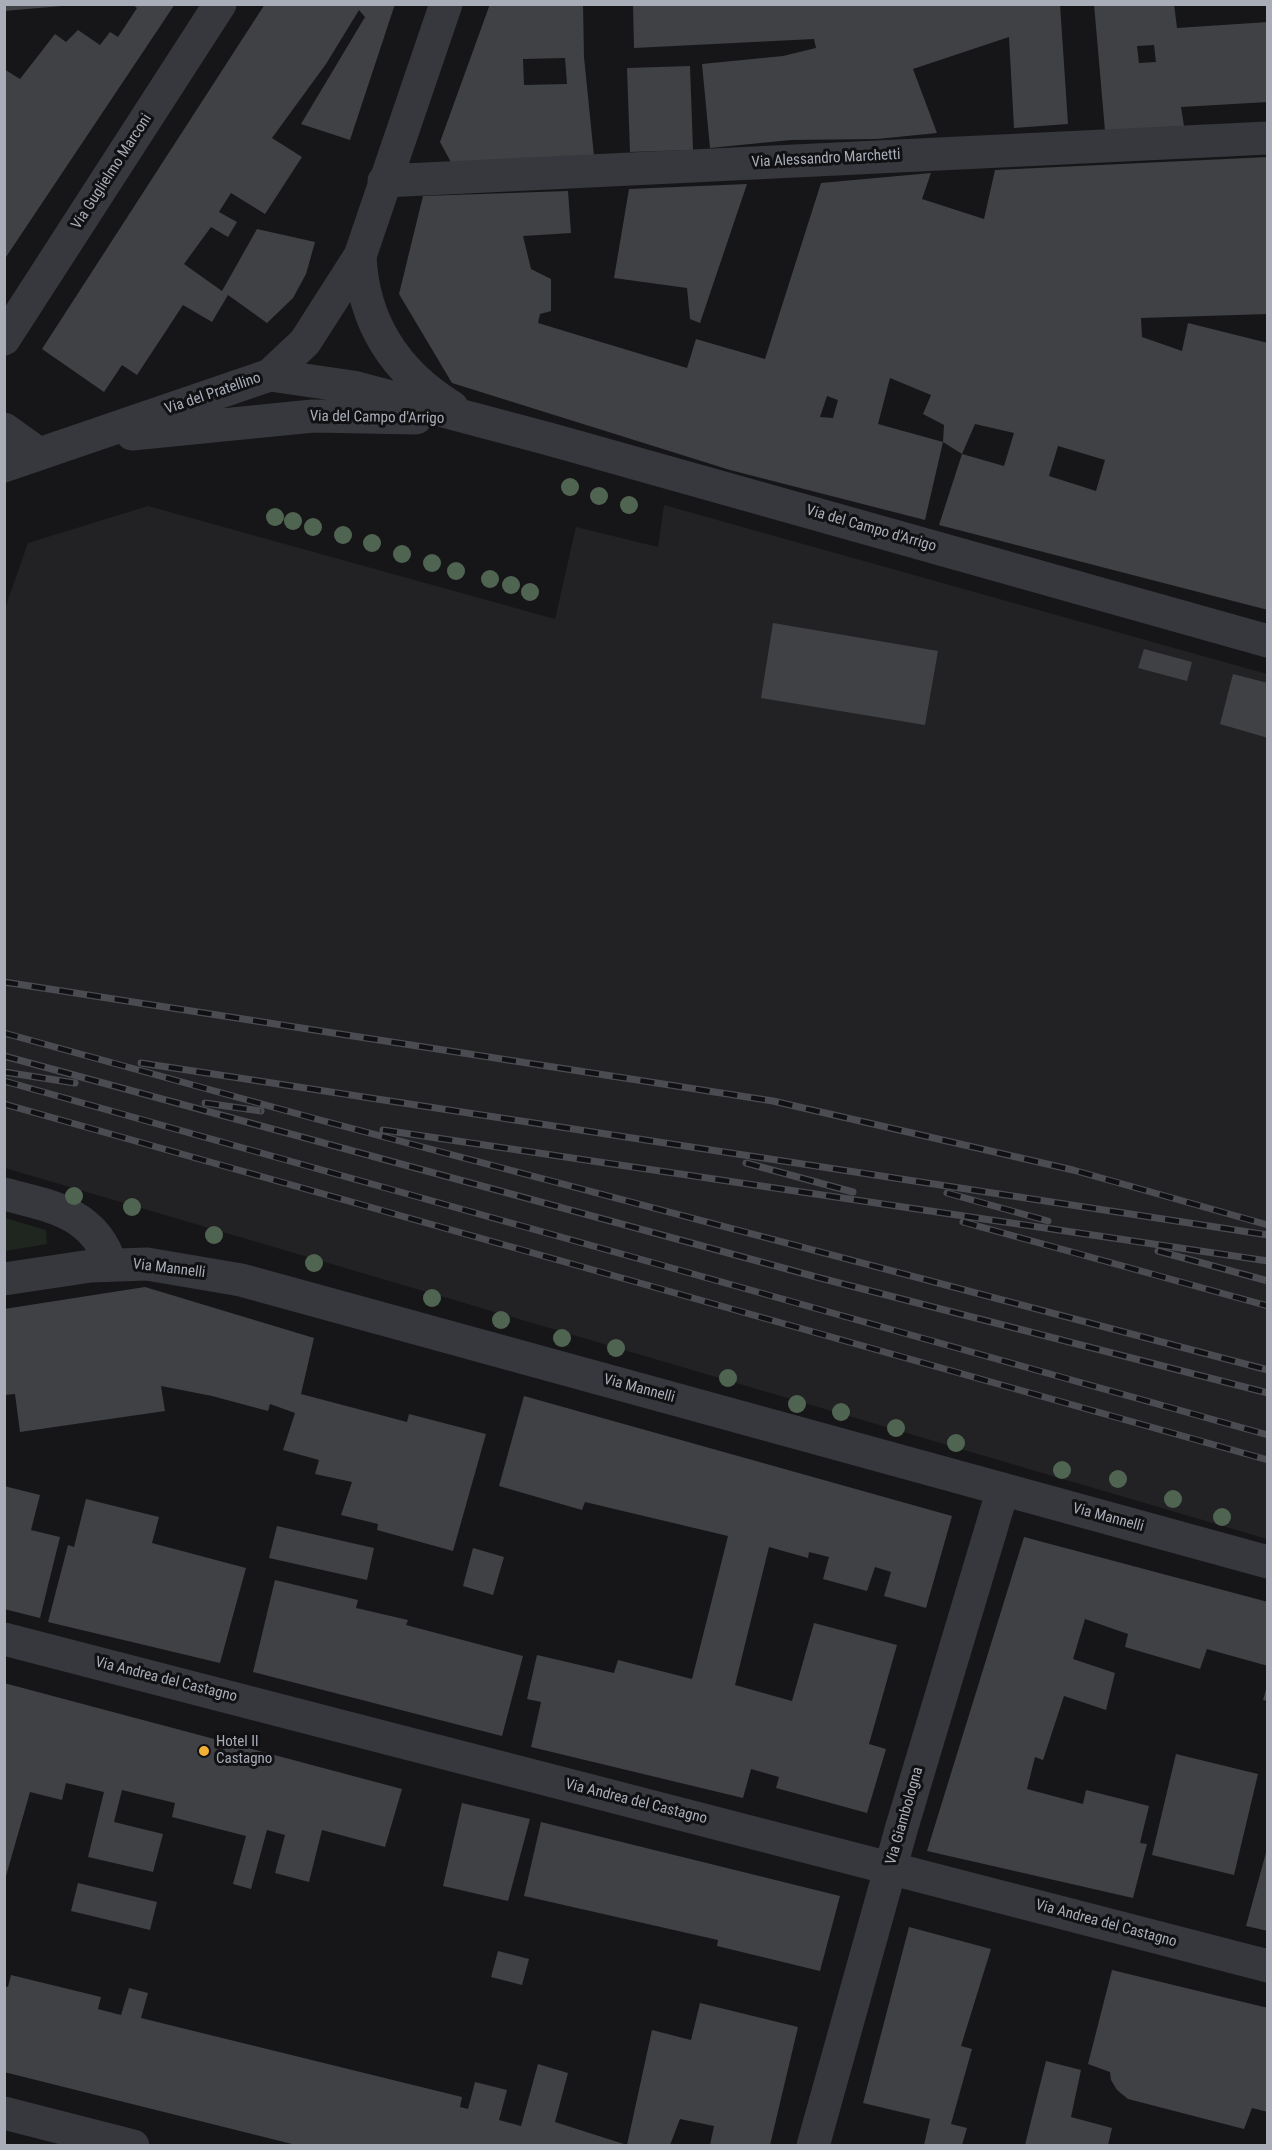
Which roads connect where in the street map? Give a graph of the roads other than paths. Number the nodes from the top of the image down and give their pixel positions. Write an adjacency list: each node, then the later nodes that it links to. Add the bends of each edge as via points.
1 (220, 4): 6 (street, Via Guglielmo Marconi)
2 (446, 4): 4 (street, Via del Pratellino)
3 (1268, 138): 4 (street, Via Alessandro Marchetti)
4 (384, 181): 5 (street, Via del Pratellino)
5 (360, 256): 7 (street, Via del Pratellino, via 316,328); 9 (street, Via del Pratellino, via 366,301 387,346 422,386)
6 (4, 339)
7 (270, 375): 9 (street, Via del Campo d'Arrigo, via 353,387); 11 (street, Via del Pratellino)
8 (280, 418): 9 (street, Via del Campo d'Arrigo, via 358,415); 11 (street, Via del Pratellino)
9 (474, 420): 14 (street, Via del Campo d'Arrigo)
10 (4, 429): 12 (street)
11 (83, 438): 12 (street, Via del Pratellino)
12 (39, 454): 13 (street, Via del Pratellino)
13 (4, 466)
14 (1268, 641)
15 (4, 1194): 16 (street, via 53,1207 88,1226 103,1241)
16 (111, 1265): 17 (street, Via Mannelli); 18 (street, Via Mannelli, via 147,1264 241,1281)
17 (4, 1279)
18 (1003, 1488): 19 (street, Via Mannelli); 21 (street, Via Giambologna)
19 (1268, 1562)
20 (4, 1639): 21 (street, Via Andrea del Castagno)
21 (890, 1867): 22 (street, Via Andrea del Castagno); 25 (street, Via Giambologna)
22 (1268, 1966)
23 (4, 2112): 24 (street)
24 (133, 2145)
25 (813, 2145)

